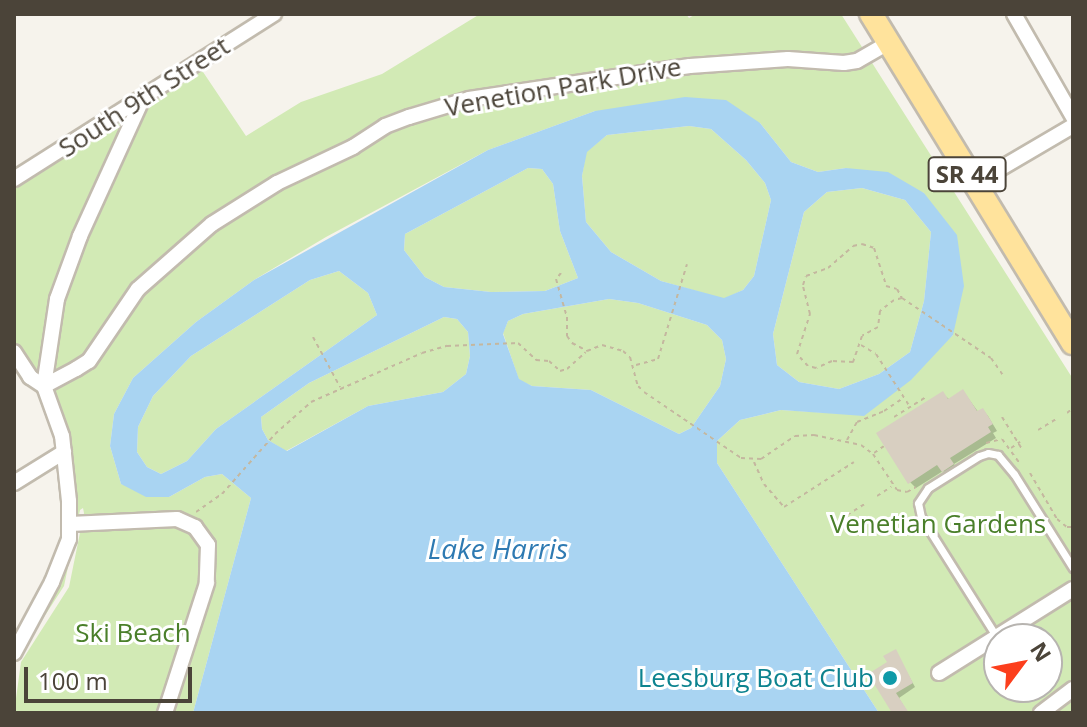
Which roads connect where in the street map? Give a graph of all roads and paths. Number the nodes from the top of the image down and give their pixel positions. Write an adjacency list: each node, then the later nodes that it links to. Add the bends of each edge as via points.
1 (274, 14): 5 (street, South 9th Street)
2 (871, 14): 4 (main road, SR 44)
3 (1014, 14): 6 (street)
4 (888, 43): 9 (main road, SR 44); 20 (street, Venetion Park Drive, via 844,63 719,63 469,99 385,126 239,206 185,244 138,289 89,361)
5 (143, 98): 8 (street, South 9th Street); 20 (street, via 57,299)
6 (1073, 117)
7 (1073, 126): 9 (street)
8 (14, 179)
9 (974, 184): 13 (main road, SR 44)
10 (687, 264): 18 (path, via 658,359)
11 (561, 273): 16 (path, via 556,279 567,336)
12 (902, 298): 15 (path, via 880,311 878,327 862,336); 15 (path, via 897,289 886,286 877,253 869,244 853,246 828,268 806,276 810,314 797,354 800,359 816,368 838,360 848,363 858,356); 19 (path, via 991,358)
13 (1071, 335)
14 (313, 339): 21 (path)
15 (860, 345): 22 (path, via 871,348)
16 (587, 351): 18 (path, via 613,346); 21 (path, via 560,371 549,361 536,360 518,343 447,346)
17 (14, 352): 20 (street, via 30,377)
18 (634, 365): 38 (path, via 638,386 730,451)
19 (1003, 375)
20 (44, 386): 36 (street)
21 (340, 388): 47 (path, via 311,402)
22 (903, 395): 24 (path); 31 (path, via 884,411 857,422)
23 (926, 397): 24 (path)
24 (910, 407): 27 (path)
25 (1073, 408): 26 (path)
26 (1067, 413)
27 (894, 417)
28 (1002, 417): 32 (path)
29 (1056, 419): 30 (path)
30 (1038, 430)
31 (847, 441): 37 (path); 38 (path, via 801,434)
32 (1019, 443): 34 (path); 35 (path)
33 (884, 446): 37 (path)
34 (1010, 448)
35 (1022, 449)
36 (64, 452): 41 (street); 48 (street)
37 (873, 454): 43 (path)
38 (754, 461): 39 (path, via 764,484 784,507)
39 (854, 462)
40 (1030, 473): 49 (path, via 1060,522)
41 (14, 483)
42 (922, 483): 43 (path, via 907,492)
43 (892, 486): 44 (path)
44 (877, 496)
45 (866, 503): 46 (path)
46 (847, 515)
47 (188, 523): 48 (street, via 162,517); 58 (street, via 208,545 210,563)
48 (70, 524): 55 (street, via 65,552)
49 (1073, 527)
50 (1073, 568): 52 (lane, via 998,455 983,454 928,488 918,503 921,517)
51 (1073, 589): 53 (street)
52 (988, 623)
53 (1019, 623)
54 (983, 646): 56 (street)
55 (14, 653)
56 (939, 673)
57 (1073, 689): 59 (street)
58 (165, 713)
59 (1041, 713)

